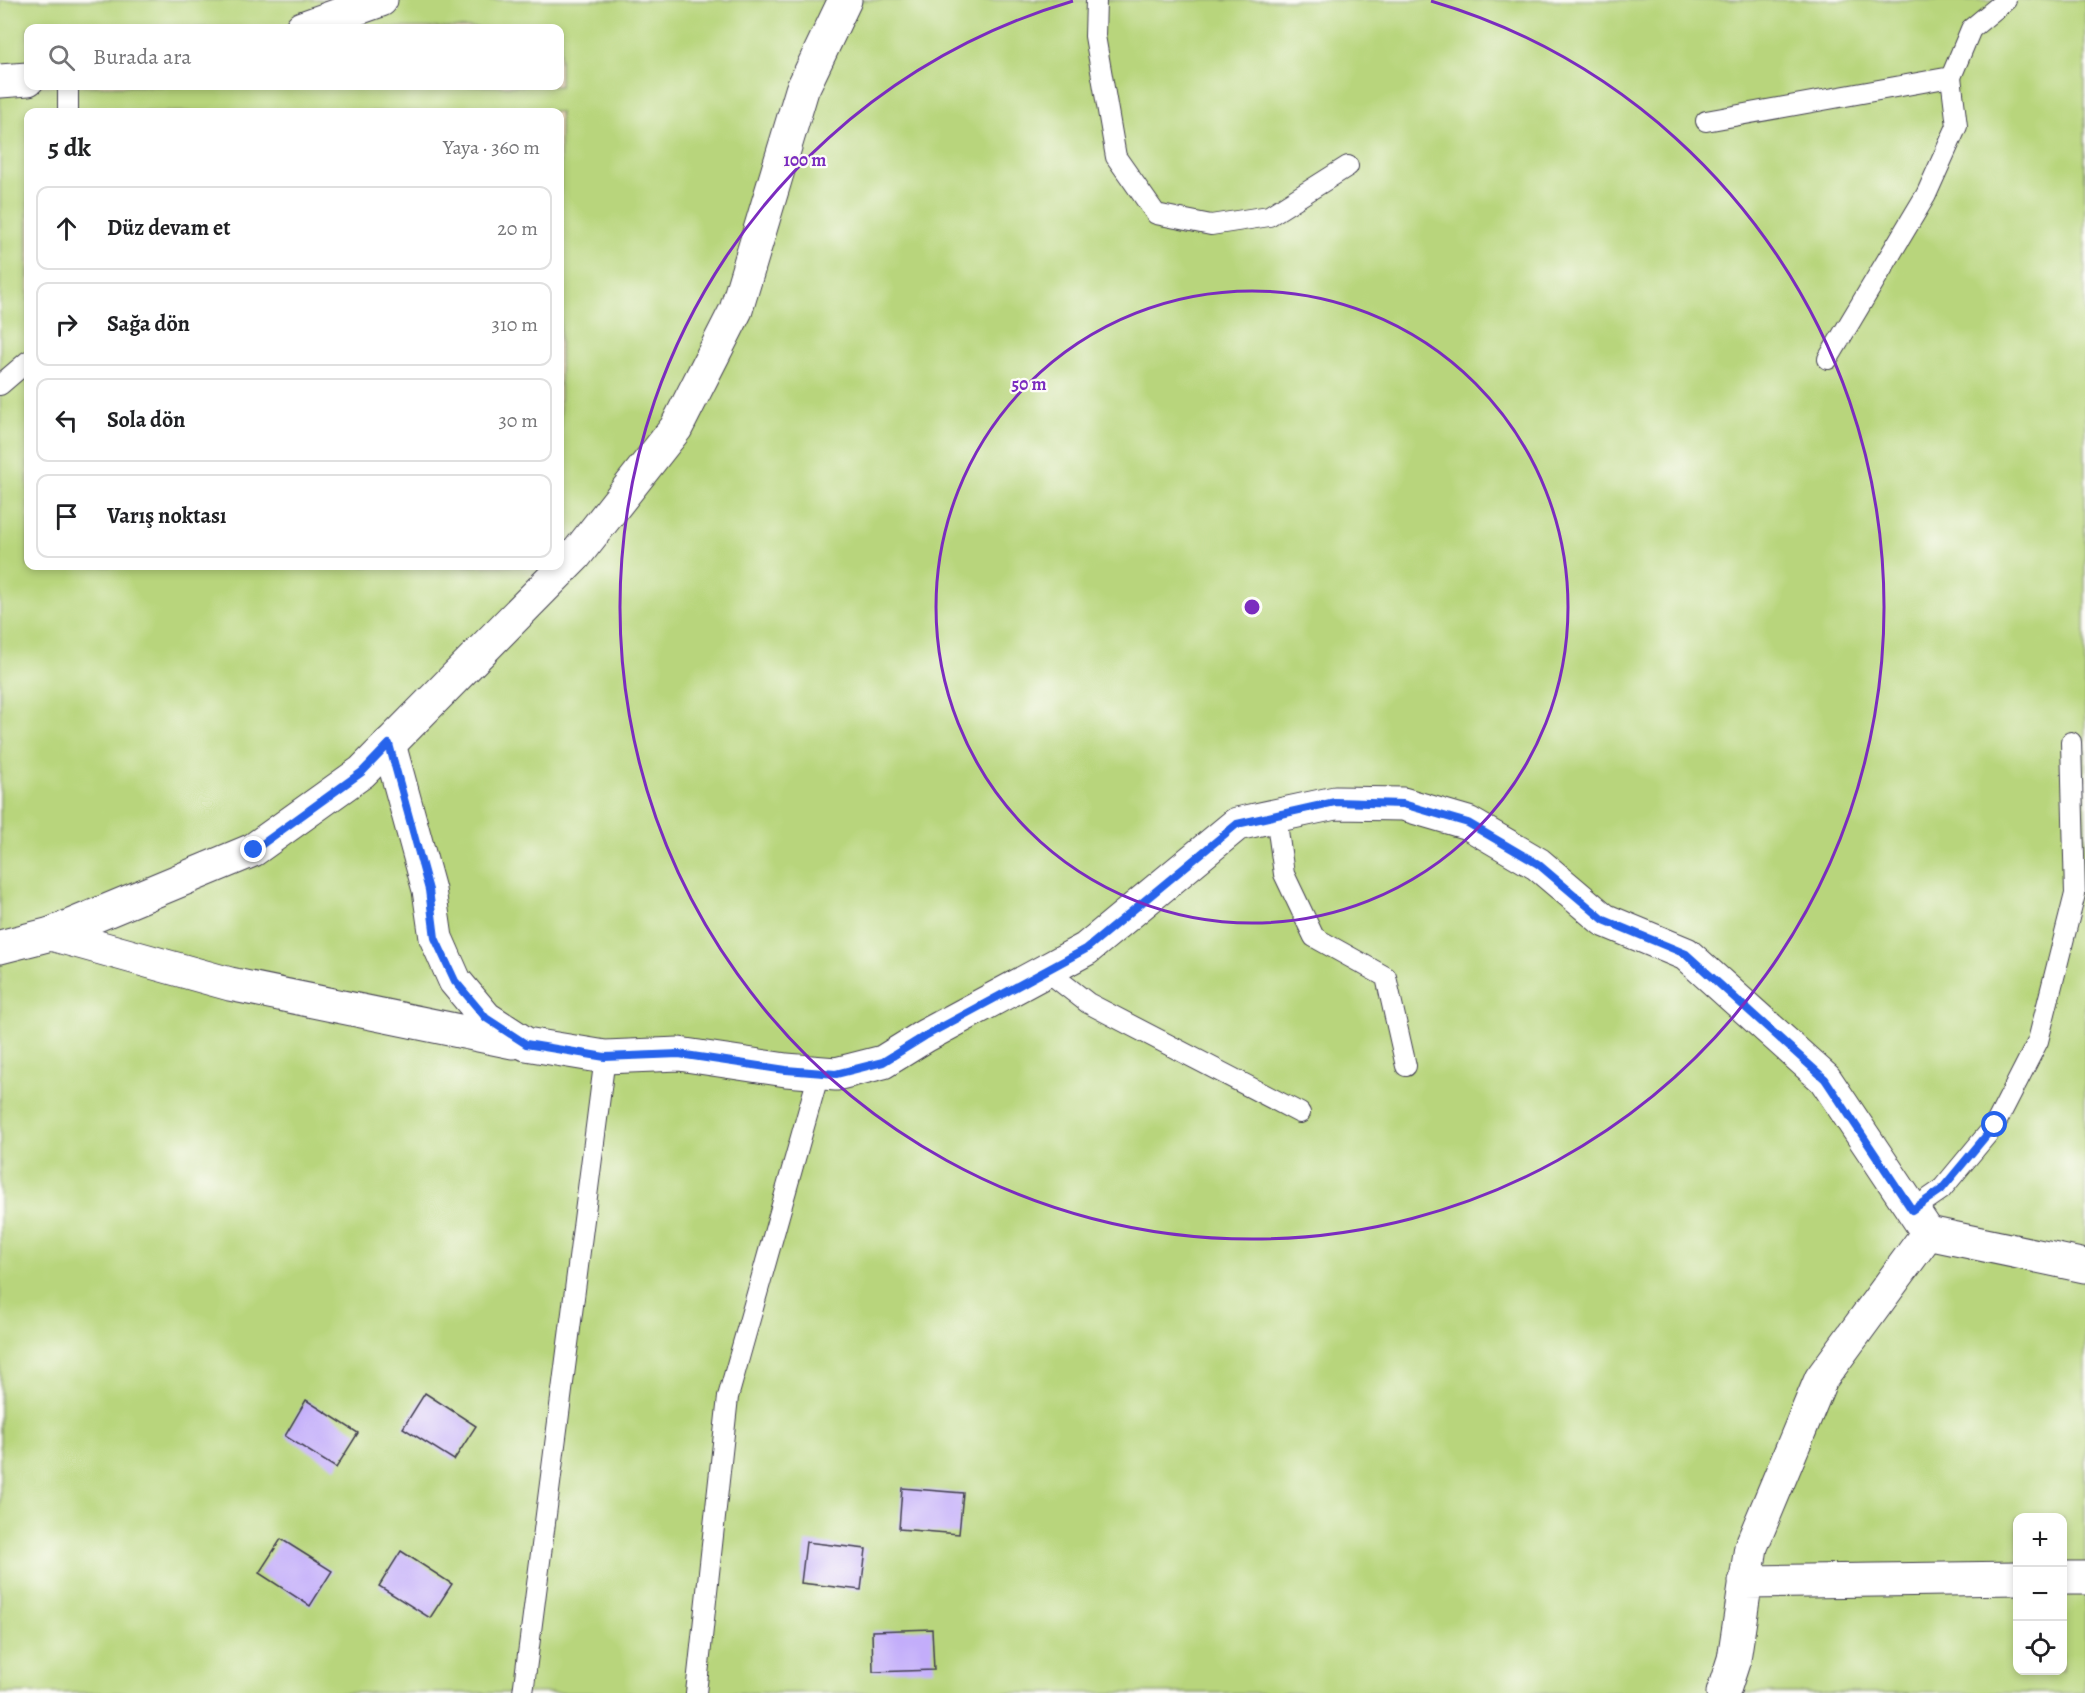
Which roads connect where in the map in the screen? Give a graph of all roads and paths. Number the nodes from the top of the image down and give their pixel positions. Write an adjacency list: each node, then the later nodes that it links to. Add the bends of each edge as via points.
1 (381, 0): 5 (street)
2 (845, 0): 16 (street, via 802,90 736,310 676,428)
3 (1096, 0): 12 (lane, via 1095,36 1116,157 1156,214 1211,225 1269,216)
4 (2006, 0): 6 (lane, via 1971,29)
5 (313, 24)
6 (1951, 77): 11 (lane); 13 (lane, via 1957,126 1926,195)
7 (24, 79): 8 (street)
8 (0, 81)
9 (68, 90): 10 (lane)
10 (68, 108)
11 (1706, 121)
12 (1348, 166)
13 (1828, 359)
14 (24, 365): 15 (lane)
15 (0, 386)
16 (564, 567)
17 (561, 570): 19 (street)
18 (2071, 742): 29 (lane, via 2075,894 2038,1041 1995,1125)
19 (389, 744): 21 (street, via 362,772 254,850); 24 (street, via 429,890 435,938 455,981 486,1018)
20 (1276, 816): 23 (street, via 1237,824 1086,949); 26 (lane, via 1284,874 1314,937 1386,977); 29 (street, via 1335,802 1403,804 1468,823 1538,864 1604,920 1686,954 1825,1079)
21 (51, 934): 22 (street); 24 (street, via 230,984)
22 (0, 947)
23 (1047, 970): 27 (street, via 883,1062 836,1074); 28 (lane, via 1088,1004)
24 (526, 1044): 25 (street)
25 (605, 1057): 27 (street, via 679,1054); 35 (lane)
26 (1406, 1066)
27 (819, 1072): 36 (lane, via 728,1397)
28 (1300, 1113)
29 (1920, 1221): 30 (street); 34 (street, via 1821,1379 1751,1546)
30 (2085, 1266)
31 (2013, 1578): 34 (street)
32 (2067, 1578): 33 (street)
33 (2085, 1578)
34 (1746, 1582): 37 (street, via 1734,1659)
35 (522, 1693)
36 (696, 1693)
37 (1723, 1693)

